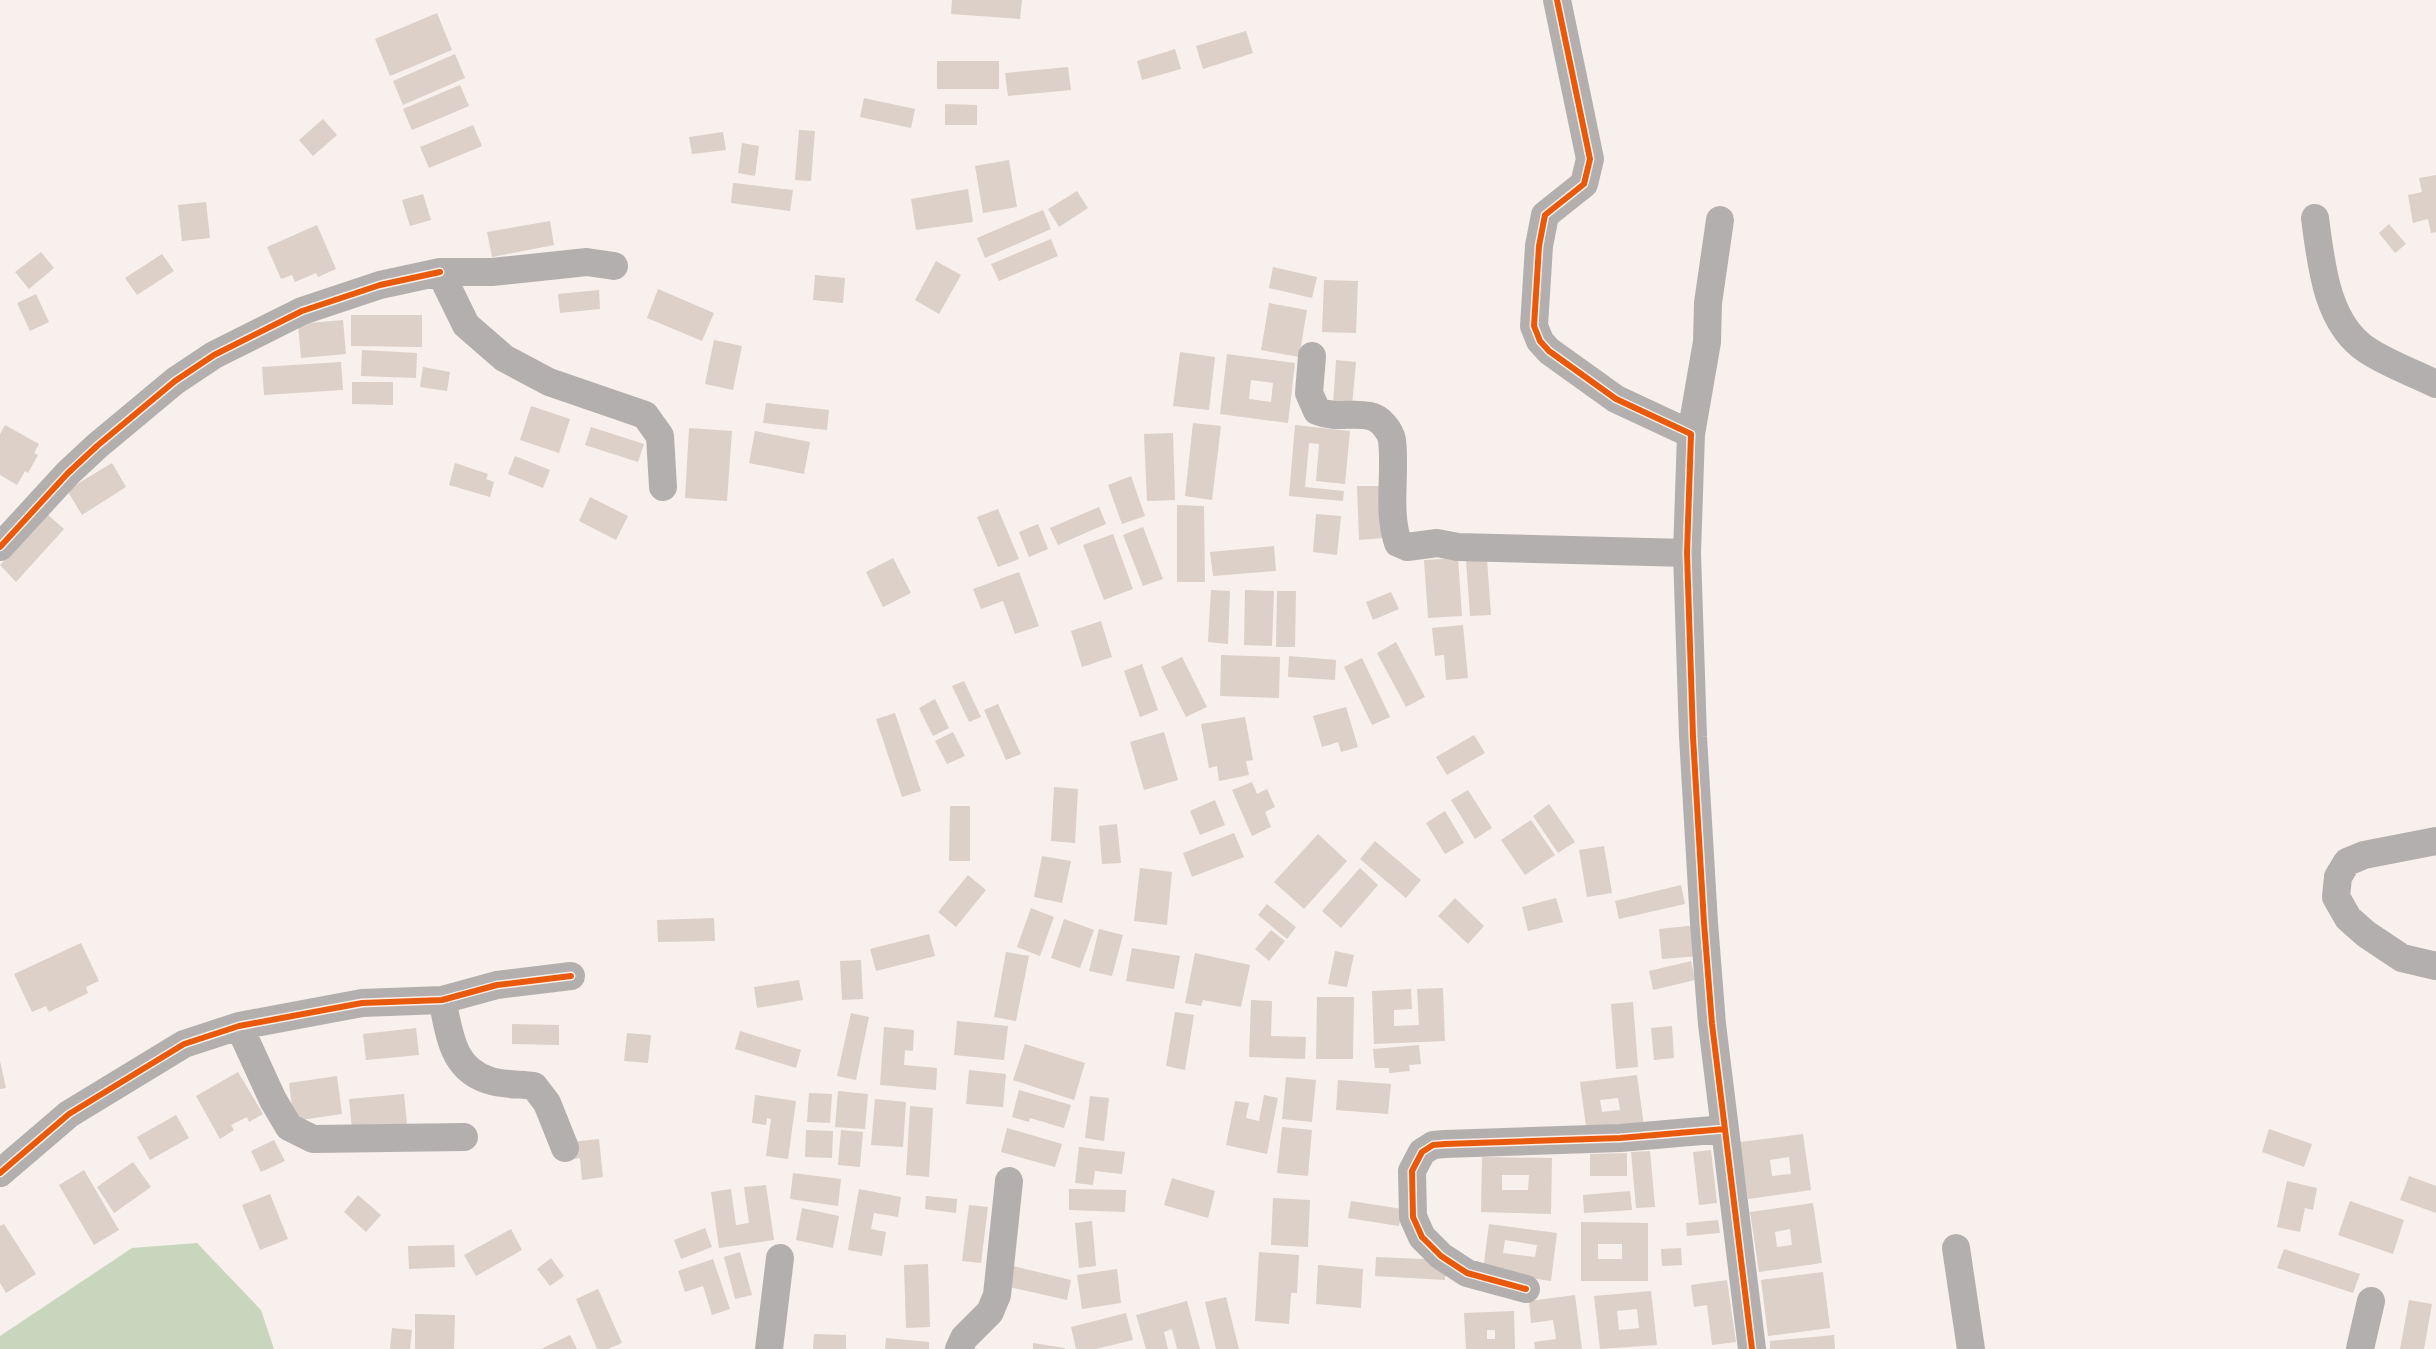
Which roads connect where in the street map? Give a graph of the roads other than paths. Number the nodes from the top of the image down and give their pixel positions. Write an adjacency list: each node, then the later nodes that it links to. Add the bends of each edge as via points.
1 (1557, 0): 8 (street, via 1590,159 1584,184 1545,215 1539,246 1534,326 1540,341 1549,350 1616,399)
2 (2315, 218): 7 (street, via 2323,270 2333,305 2346,330 2366,350)
3 (1720, 220): 8 (street, via 1708,303 1707,342)
4 (614, 266): 5 (street, via 587,262 492,272)
5 (440, 272): 9 (street, via 466,325 504,358 549,382 645,415 660,436); 10 (street, via 380,285 310,308 214,355 175,380 97,446)
6 (1312, 356): 11 (street, via 1309,393 1317,412 1330,417 1370,416 1383,422 1392,438 1393,529 1398,543 1407,547 1437,543 1458,547)
7 (2436, 384)
8 (1691, 434): 11 (street)
9 (663, 487)
10 (0, 547)
11 (1687, 553): 17 (street, via 1704,923)
12 (2436, 842): 13 (street, via 2364,855 2347,862 2338,877 2336,897 2348,918 2366,934 2402,958)
13 (2436, 966)
14 (571, 976): 15 (street, via 497,985)
15 (442, 1000): 16 (street, via 362,1003); 19 (street, via 453,1048 464,1067 488,1080 534,1086 547,1103)
16 (239, 1026): 18 (street, via 289,1127 313,1138); 20 (street, via 184,1044 69,1114)
17 (1725, 1129): 24 (street, via 1620,1138 1445,1144 1433,1145 1422,1152 1412,1171 1413,1218 1422,1238 1468,1273); 28 (street)
18 (464, 1137)
19 (565, 1148)
20 (0, 1173)
21 (1009, 1181): 27 (street, via 997,1295 990,1312 964,1338)
22 (1956, 1248): 29 (street)
23 (780, 1258): 26 (street)
24 (1526, 1289)
25 (2371, 1301): 30 (street)
26 (769, 1349)
27 (959, 1349)
28 (1752, 1349)
29 (1971, 1349)
30 (2360, 1349)

